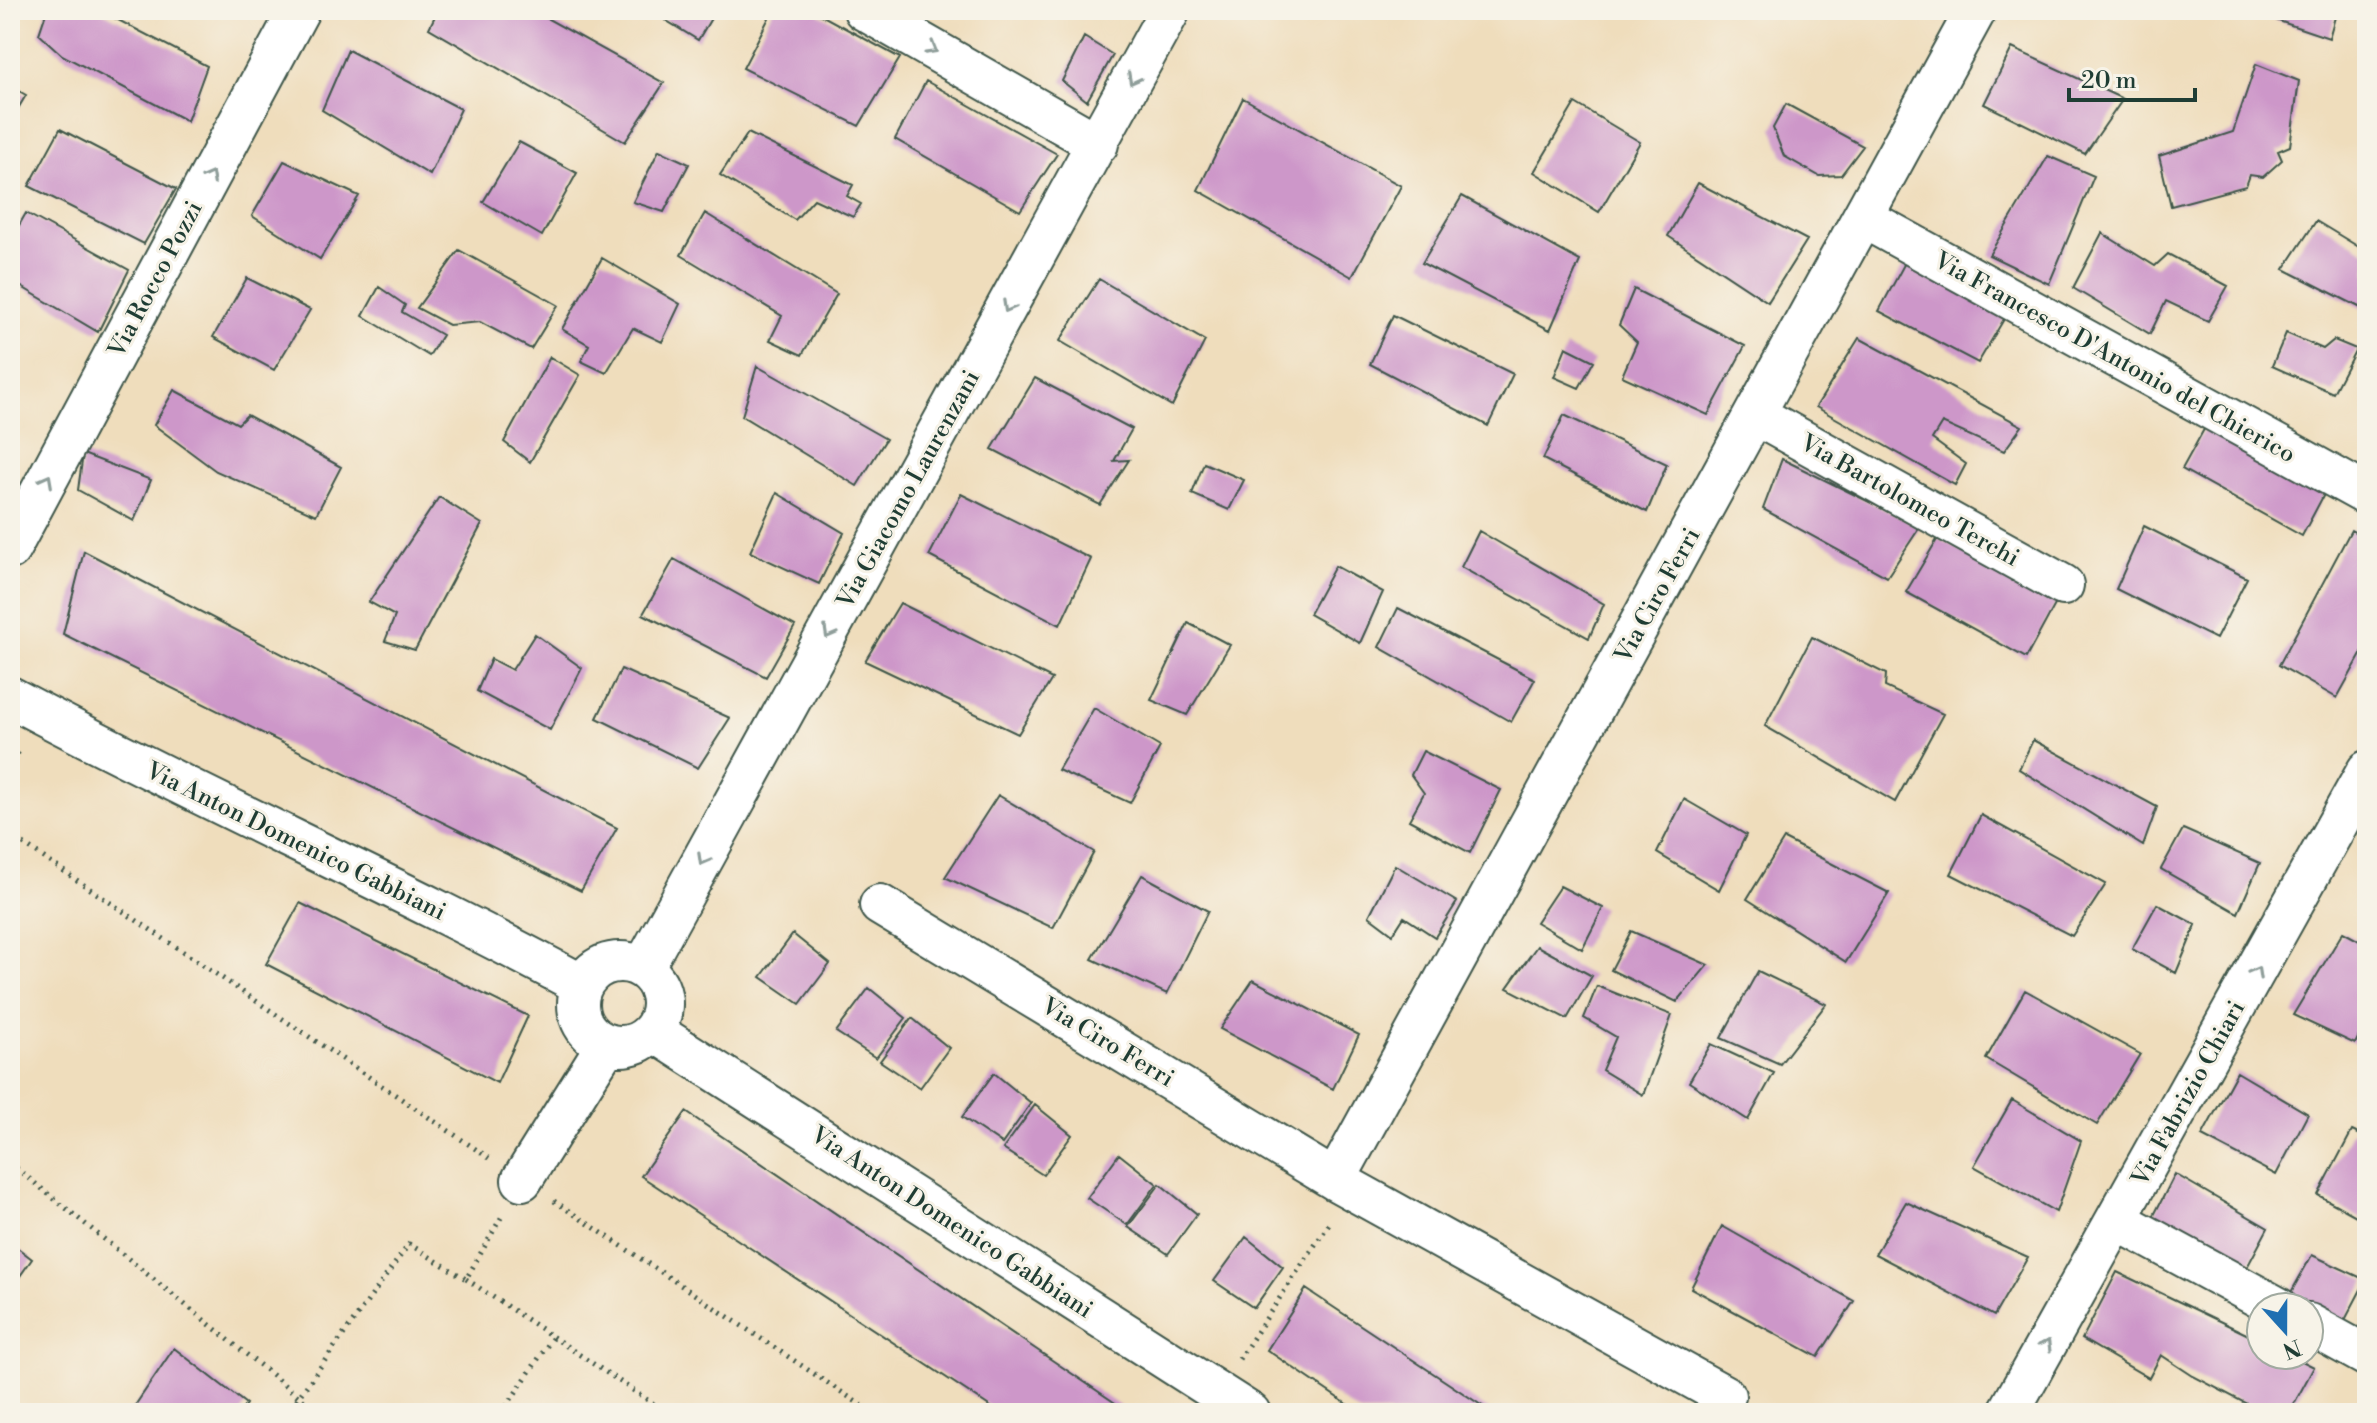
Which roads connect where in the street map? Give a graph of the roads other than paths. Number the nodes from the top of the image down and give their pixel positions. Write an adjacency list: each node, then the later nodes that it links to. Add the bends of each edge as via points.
1 (299, 10): 9 (street, Via Rocco Pozzi, one-way to 1)
2 (864, 10): 5 (street, one-way to 5)
3 (1170, 10): 5 (street, Via Giacomo Laurenzani, one-way to 5)
4 (1976, 10): 6 (street, Via Ciro Ferri)
5 (1098, 144): 14 (street, Via Giacomo Laurenzani, one-way to 14)
6 (1864, 218): 7 (street, Via Ciro Ferri); 8 (street, Via Francesco D'Antonio del Chierico)
7 (1756, 415): 10 (street, Via Bartolomeo Terchi); 19 (street, Via Ciro Ferri)
8 (2367, 495)
9 (10, 549)
10 (2063, 585)
11 (10, 697): 15 (street, Via Anton Domenico Gabbiani)
12 (2367, 771): 20 (street, Via Fabrizio Chiari, one-way to 12)
13 (880, 905): 19 (street, Via Ciro Ferri)
14 (643, 968): 15 (street, via 616,961 590,973); 16 (street, via 661,990 663,1004)
15 (582, 985): 17 (street, via 578,999 584,1027)
16 (653, 1031): 17 (street, via 632,1045); 25 (street, Via Anton Domenico Gabbiani)
17 (607, 1044): 18 (street)
18 (522, 1180)
19 (1344, 1184): 24 (street, Via Ciro Ferri)
20 (2117, 1220): 21 (street); 26 (street, Via Fabrizio Chiari, one-way to 20)
21 (2248, 1291)
22 (2325, 1333): 23 (street)
23 (2367, 1356)
24 (1725, 1396)
25 (1250, 1413)
26 (2008, 1413)

